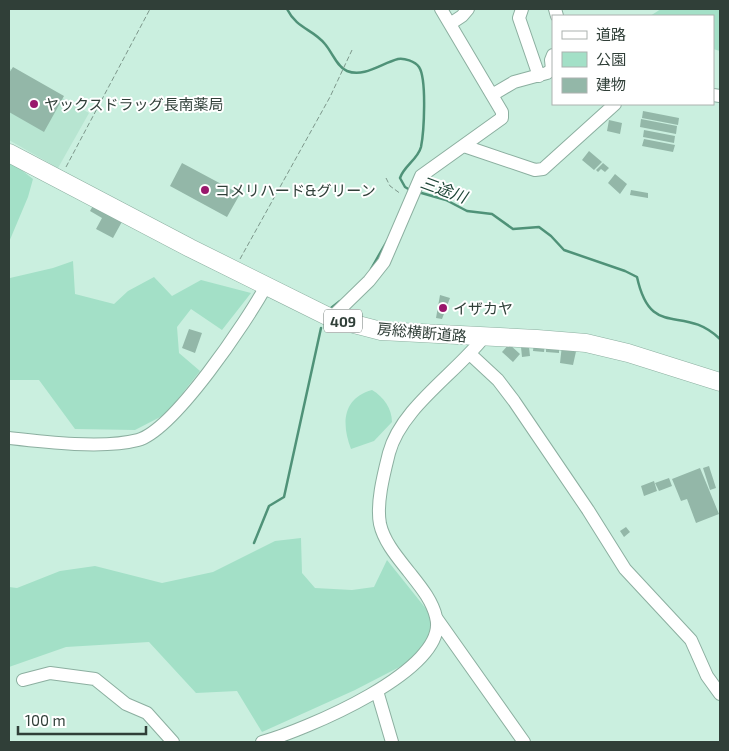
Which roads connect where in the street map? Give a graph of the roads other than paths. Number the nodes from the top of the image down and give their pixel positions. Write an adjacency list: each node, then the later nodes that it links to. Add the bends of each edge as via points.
1 (441, 9): 4 (street)
2 (468, 9): 4 (street)
3 (522, 9): 8 (street, via 519,18)
4 (450, 24): 9 (street)
5 (552, 57): 7 (street)
6 (552, 69): 8 (street)
7 (552, 69)
8 (539, 76): 9 (street, via 514,82)
9 (492, 94): 11 (street, via 502,118)
10 (614, 105): 11 (street, via 542,169 535,170)
11 (464, 146): 14 (street, via 422,176 384,262)
12 (9, 153): 13 (highway, 房総横断道路 / 409)
13 (266, 286): 14 (highway, 房総横断道路 / 409); 18 (street, via 248,318 185,401 154,433 138,440 114,443 49,443)
14 (331, 318): 15 (highway, 房総横断道路 / 409, via 381,331)
15 (484, 337): 16 (street); 17 (highway, 房総横断道路 / 409, via 586,344 628,352)
16 (470, 354): 19 (street, via 398,429 390,452 380,507 380,524 391,549 426,592); 22 (street, via 498,380 514,401 625,569 691,640 707,676)
17 (715, 380)
18 (9, 438)
19 (437, 618): 21 (street, via 430,649 409,669); 26 (street)
20 (23, 680): 23 (street, via 50,673 95,679 126,704 148,713)
21 (377, 691): 24 (street, via 317,723); 25 (street)
22 (720, 694)
23 (173, 742)
24 (262, 742)
25 (392, 742)
26 (524, 742)

